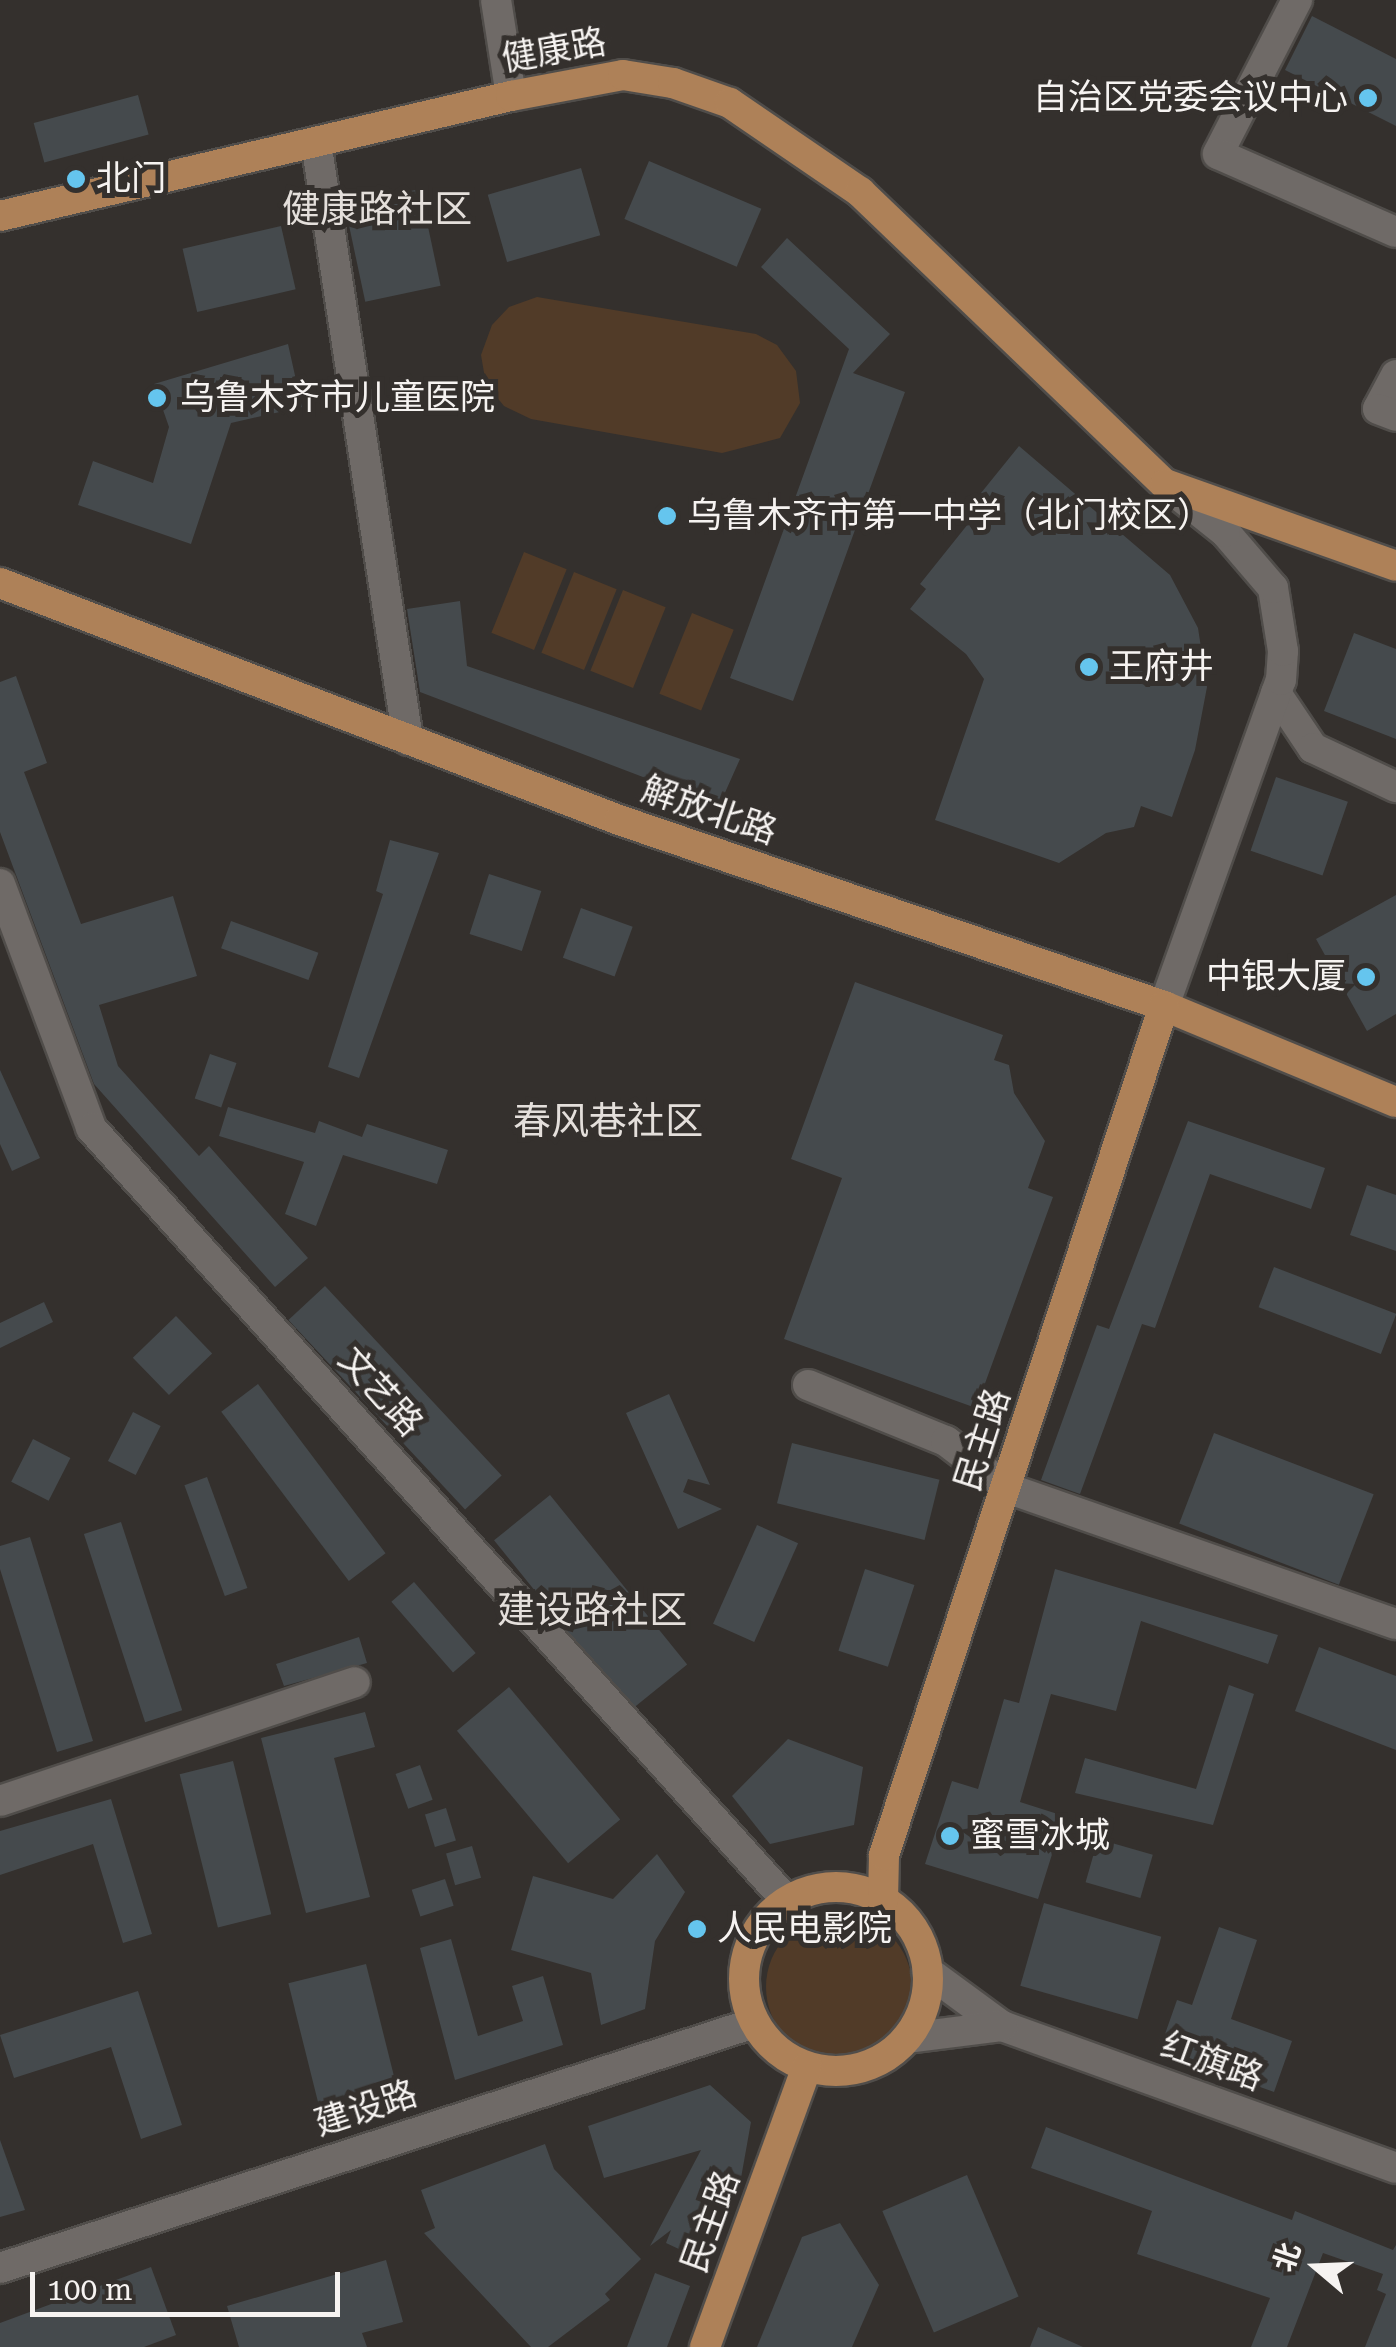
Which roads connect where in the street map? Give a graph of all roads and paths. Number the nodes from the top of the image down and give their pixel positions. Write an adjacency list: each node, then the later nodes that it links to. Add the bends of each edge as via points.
1 (496, 0): 4 (street)
2 (508, 0): 4 (street)
3 (1297, 0): 7 (street, via 1218,154)
4 (517, 94): 5 (main road, 健康路); 10 (main road, 健康路, via 623,75 730,102 860,192)
5 (316, 142): 6 (main road, 健康路); 14 (street)
6 (0, 216)
7 (1396, 232)
8 (1396, 375): 9 (street, via 1378,409)
9 (1396, 416)
10 (1166, 484): 11 (main road); 13 (street, via 1224,532 1273,588 1283,650)
11 (1396, 566)
12 (0, 583): 14 (main road, 解放北路)
13 (1276, 693): 15 (street, via 1312,748); 17 (street)
14 (408, 740): 17 (main road, 解放北路, via 619,820)
15 (1396, 787)
16 (0, 884): 25 (street, 文艺路, via 91,1128)
17 (1164, 1006): 18 (main road, 解放北路); 20 (main road, 民主路)
18 (1396, 1102)
19 (808, 1385): 20 (street, via 946,1441)
20 (1006, 1488): 21 (street); 24 (main road, 民主路, via 884,1855)
21 (1396, 1624)
22 (355, 1682): 23 (street)
23 (0, 1802)
24 (883, 1900): 25 (main road, via 835,1886); 26 (main road, via 913,1931)
25 (787, 1901): 27 (main road, via 751,1942 744,1969)
26 (927, 1971): 28 (street); 29 (main road, via 926,1995)
27 (754, 2022): 30 (main road, via 777,2049); 32 (street, 建设路)
28 (1002, 2026): 29 (street); 31 (street, 红旗路)
29 (906, 2038): 30 (main road, via 861,2068)
30 (806, 2067): 33 (main road, 民主路)
31 (1396, 2168)
32 (0, 2268)
33 (706, 2347)

